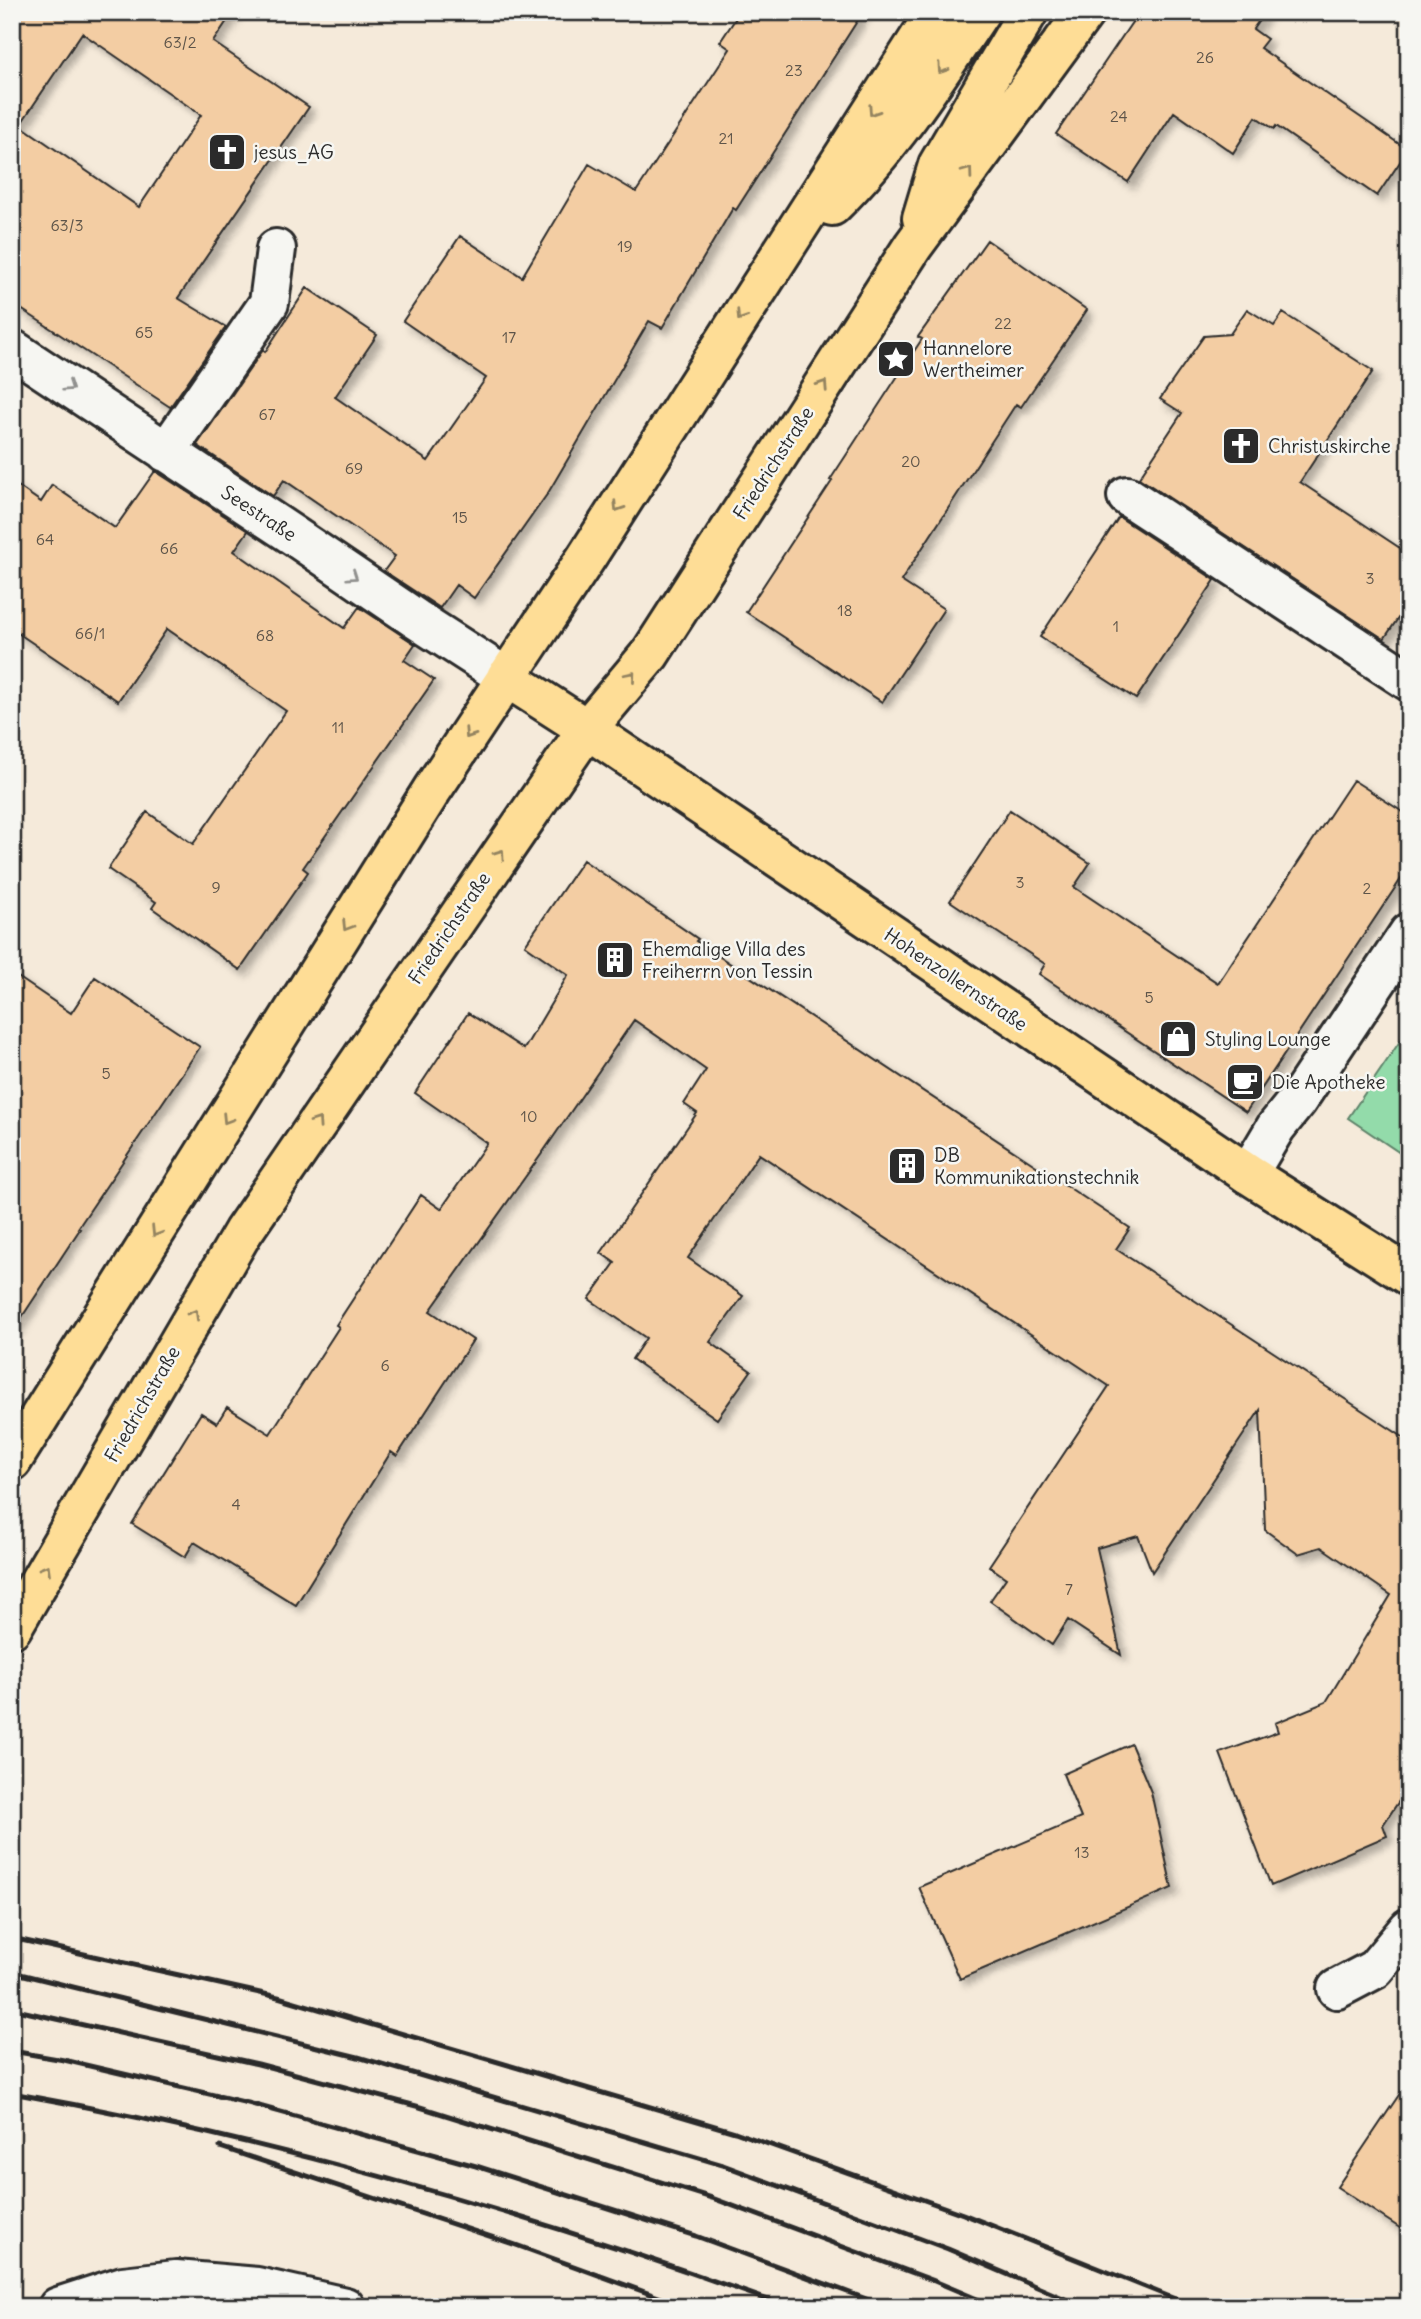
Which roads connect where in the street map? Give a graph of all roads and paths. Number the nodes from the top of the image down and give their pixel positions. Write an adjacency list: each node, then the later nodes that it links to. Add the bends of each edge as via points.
1 (936, 12): 7 (main road, one-way to 7)
2 (980, 12): 7 (main road, one-way to 7, via 929,89 857,181)
3 (1028, 12): 5 (main road, Friedrichstraße, via 938,165)
4 (1085, 12): 5 (main road, Friedrichstraße, one-way to 4)
5 (913, 246): 13 (main road, Friedrichstraße, one-way to 5, via 650,654)
6 (276, 249): 9 (street, via 269,303)
7 (778, 258): 11 (main road, one-way to 11)
8 (12, 349): 9 (street, Seestraße, one-way to 9)
9 (166, 452): 11 (street, Seestraße, one-way to 11)
10 (1127, 496): 12 (street)
11 (506, 677): 13 (main road, Hohenzollernstraße); 17 (main road, one-way to 17)
12 (1409, 681)
13 (587, 729): 15 (main road, Hohenzollernstraße); 18 (main road, Friedrichstraße, one-way to 13, via 243,1231)
14 (1409, 933): 15 (street)
15 (1248, 1174): 16 (main road, Hohenzollernstraße)
16 (1409, 1276)
17 (12, 1461)
18 (12, 1628)
19 (1409, 1928): 20 (street, via 1375,1969)
20 (1337, 1989)
21 (58, 2307): 22 (street, via 123,2286 176,2280 257,2287)
22 (345, 2307)

